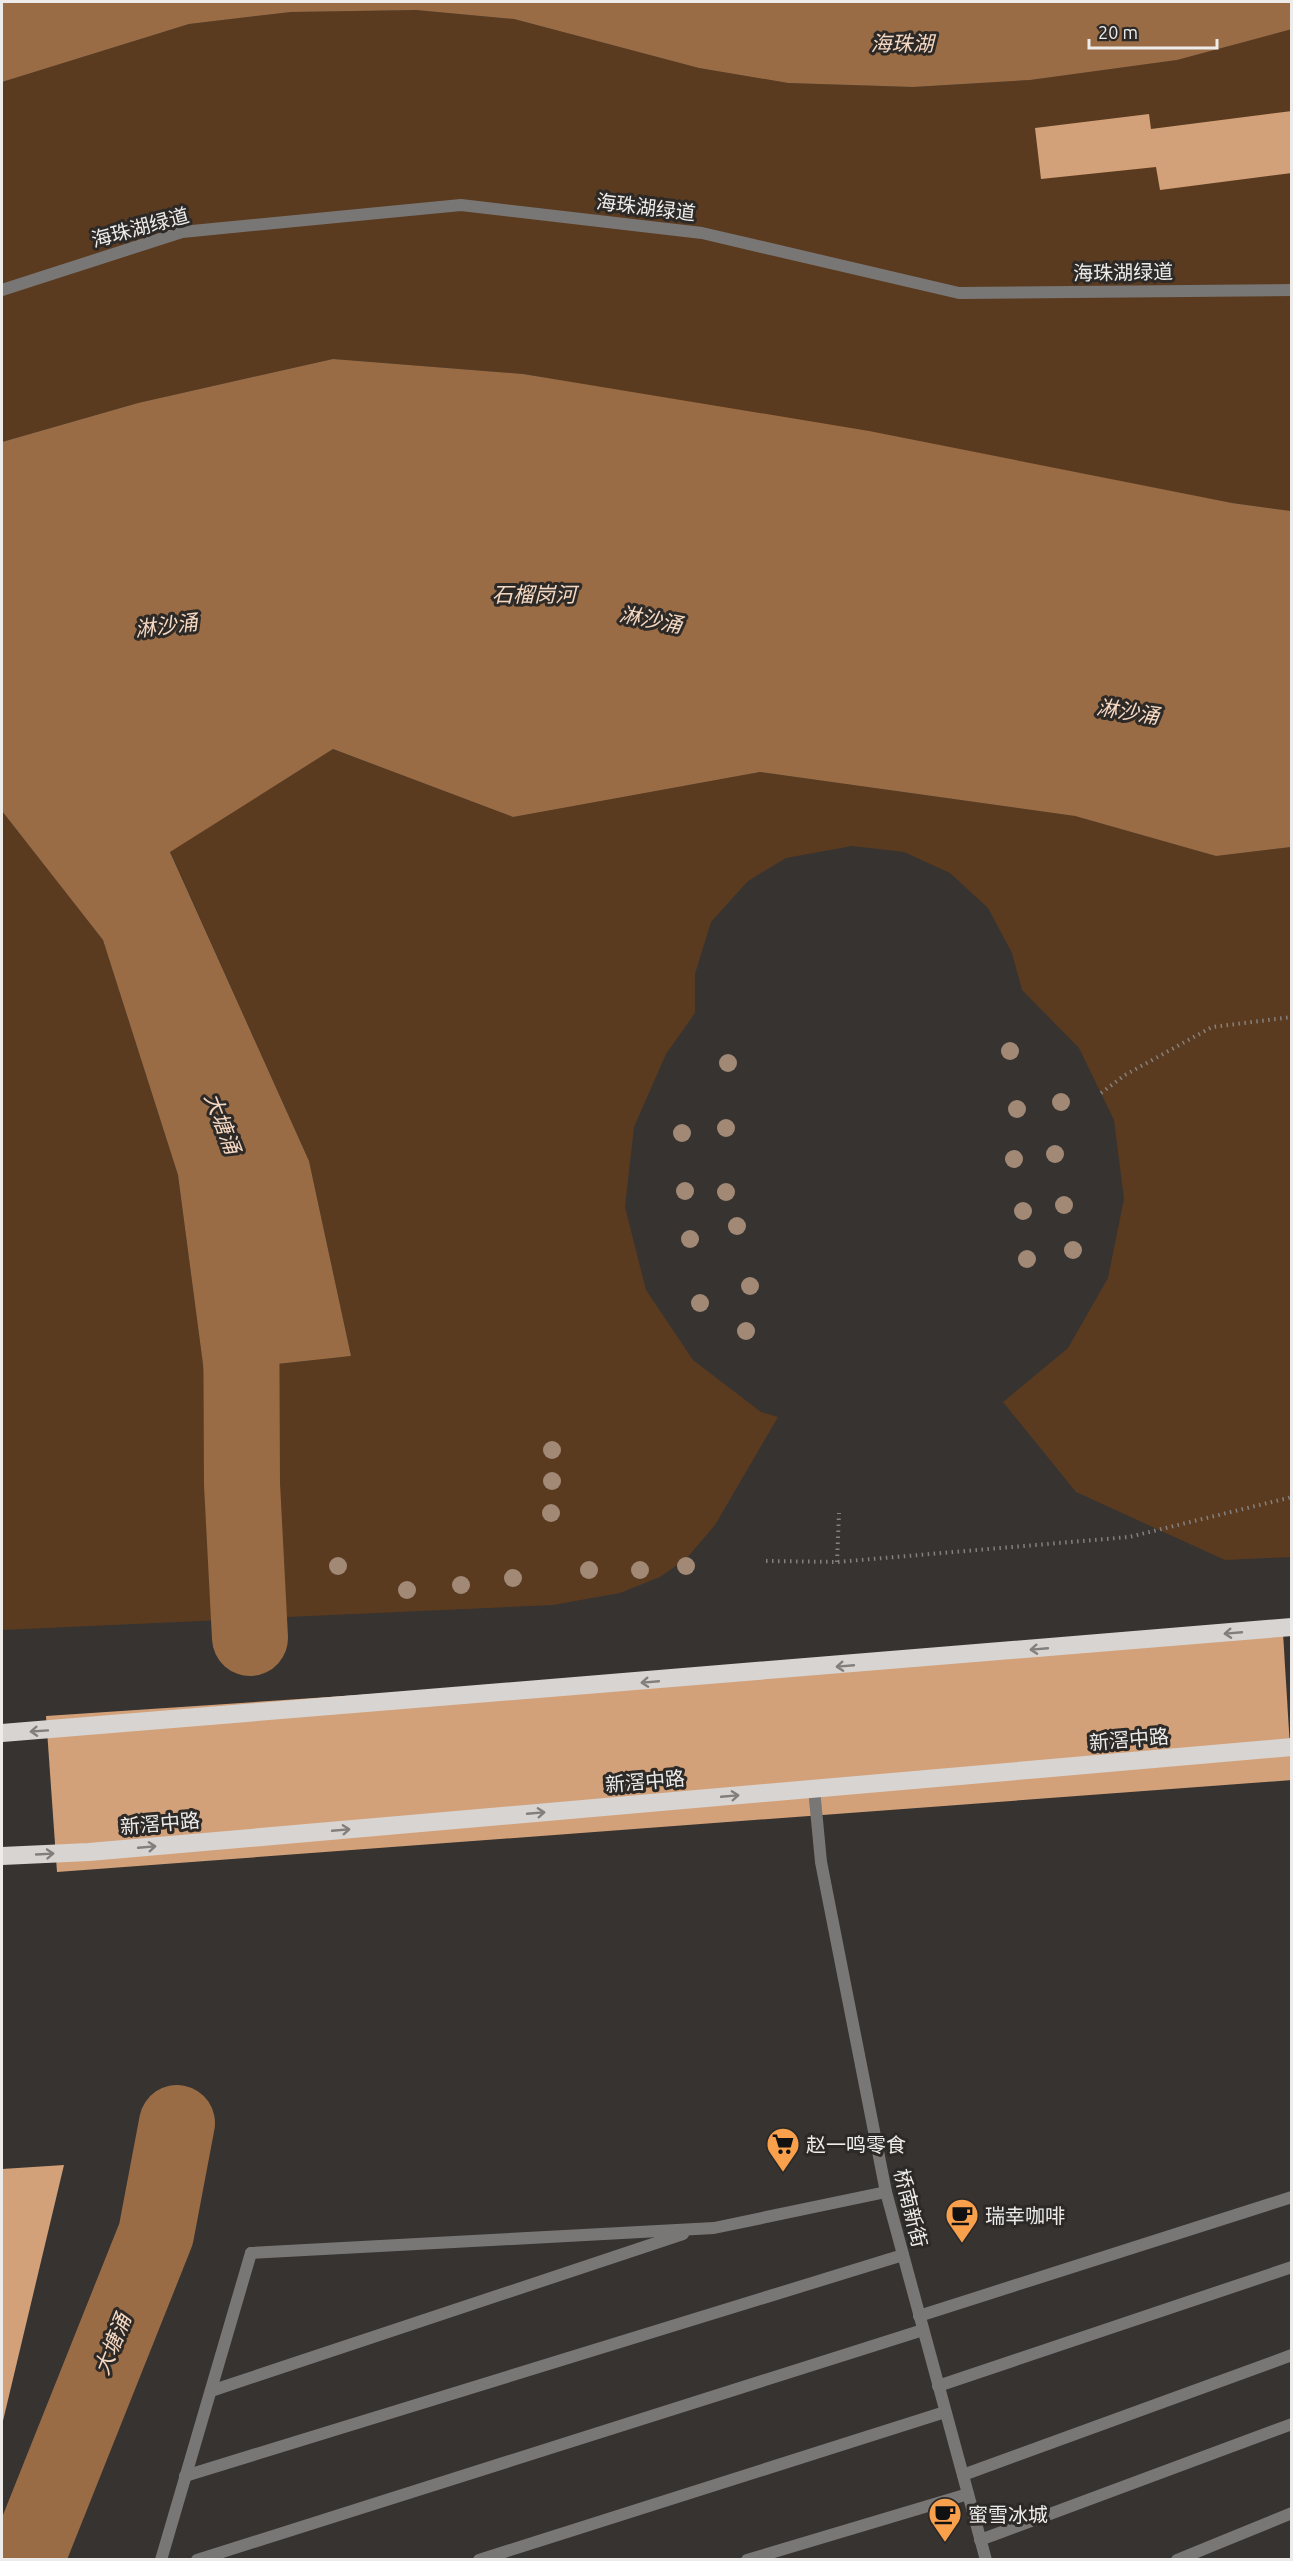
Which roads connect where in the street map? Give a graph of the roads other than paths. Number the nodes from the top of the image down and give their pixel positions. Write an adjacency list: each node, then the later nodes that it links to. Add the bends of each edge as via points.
1 (2, 290): 2 (street, 海珠湖绿道, via 182,232 461,205 702,233 958,293)
2 (1292, 290)
3 (1292, 1628): 4 (highway, one-way to 4)
4 (2, 1733)
5 (1292, 1747): 6 (highway, 新滘中路)
6 (814, 1789): 7 (highway, 新滘中路, one-way to 6, via 89,1852); 8 (street, 桥南新街, via 821,1862)
7 (2, 1856)
8 (886, 2192): 10 (street); 11 (street, 桥南新街)
9 (1292, 2197): 13 (street)
10 (698, 2229): 17 (street); 17 (street, via 251,2253)
11 (903, 2255): 13 (street, 桥南新街); 21 (street)
12 (1292, 2267): 16 (street)
13 (919, 2316): 14 (street, 桥南新街)
14 (923, 2330): 16 (street, 桥南新街); 26 (street)
15 (1292, 2355): 20 (street)
16 (938, 2386): 18 (street, 桥南新街)
17 (211, 2391): 21 (street)
18 (945, 2412): 20 (street, 桥南新街); 27 (street)
19 (1292, 2424): 24 (street)
20 (963, 2475): 22 (street, 桥南新街)
21 (185, 2476): 25 (street)
22 (968, 2494): 24 (street, 桥南新街); 28 (street)
23 (1292, 2513): 30 (street)
24 (981, 2540): 29 (street, 桥南新街)
25 (160, 2559)
26 (197, 2559)
27 (478, 2559)
28 (747, 2559)
29 (984, 2559)
30 (1177, 2559)

